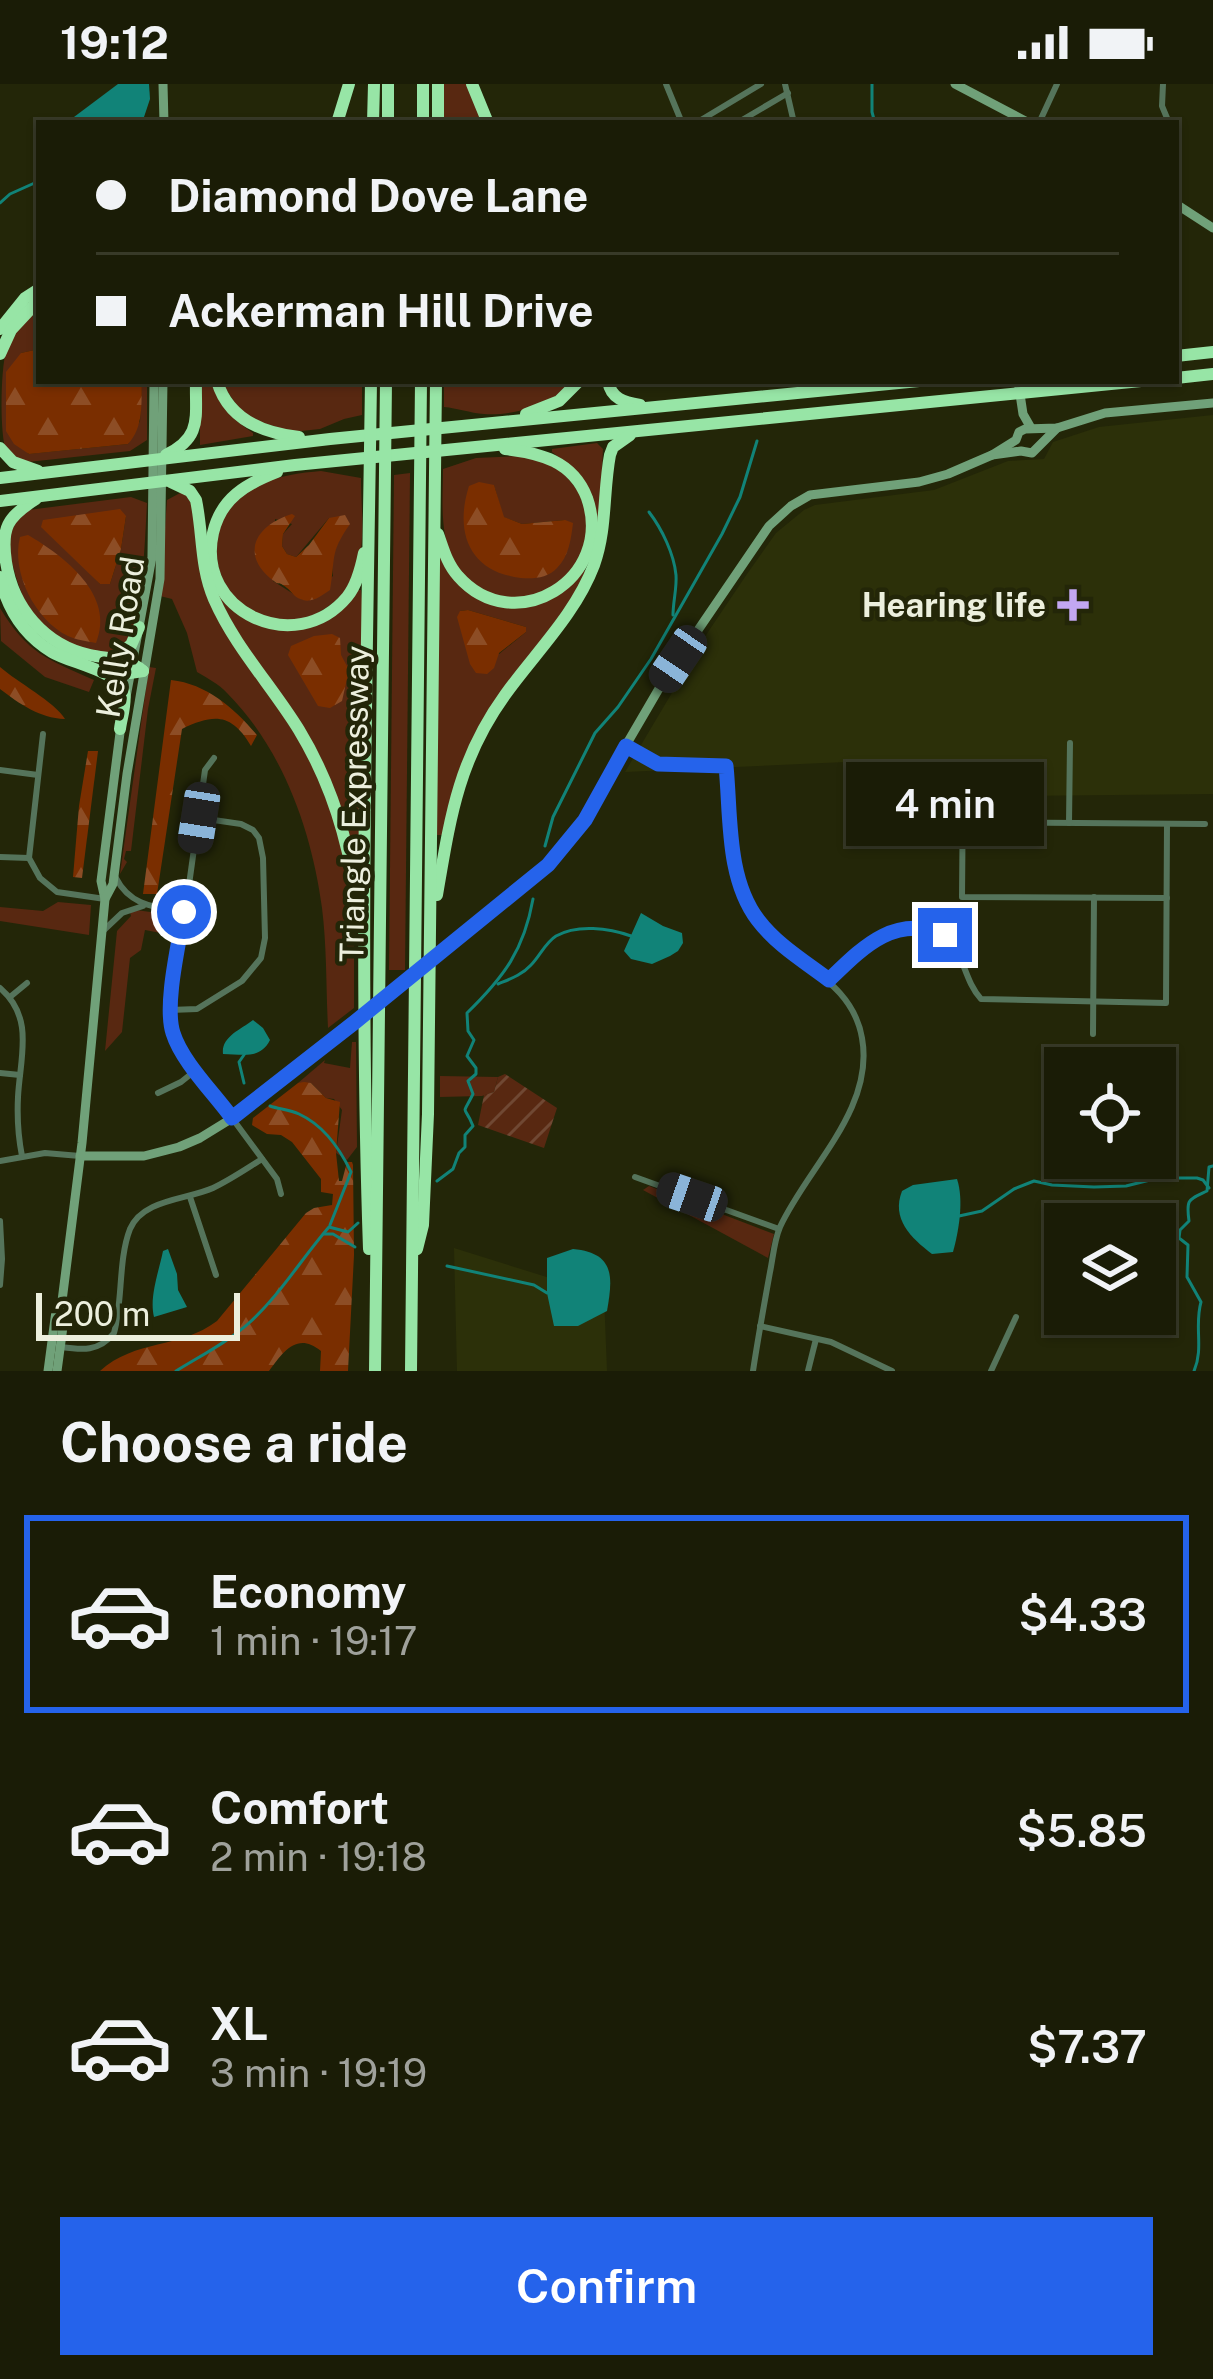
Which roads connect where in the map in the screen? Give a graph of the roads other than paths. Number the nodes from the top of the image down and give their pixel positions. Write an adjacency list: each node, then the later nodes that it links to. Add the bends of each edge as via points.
1 (161, 84): 15 (street)
2 (349, 84): 16 (highway)
3 (374, 84): 17 (highway)
4 (388, 84): 18 (highway)
5 (424, 84): 19 (highway)
6 (438, 84): 20 (highway)
7 (472, 84): 21 (highway)
8 (666, 84): 22 (street)
9 (761, 84): 23 (street)
10 (955, 84): 26 (street)
11 (1057, 84): 27 (street)
12 (1162, 84): 14 (street)
13 (787, 88): 24 (street); 25 (street)
14 (1167, 118)
15 (162, 120)
16 (338, 120)
17 (373, 120)
18 (388, 120)
19 (423, 120)
20 (438, 120)
21 (487, 120)
22 (681, 120)
23 (701, 120)
24 (741, 120)
25 (793, 120)
26 (1023, 120)
27 (1040, 120)
28 (1179, 205): 29 (street)
29 (1213, 228)
30 (36, 291): 32 (highway)
31 (36, 304): 34 (highway)
32 (0, 329)
33 (1213, 352): 35 (highway)
34 (0, 354)
35 (1179, 356)
36 (1213, 374): 37 (highway)
37 (1179, 378)
38 (158, 384): 71 (street, Kelly Road)
39 (196, 384): 62 (highway, via 195,430)
40 (218, 384): 58 (highway, via 242,420 269,433)
41 (372, 384): 53 (highway)
42 (385, 384): 53 (highway, Triangle Expressway)
43 (422, 384): 51 (highway, Triangle Expressway)
44 (435, 384): 51 (highway)
45 (577, 384): 54 (highway, via 535,412)
46 (609, 384): 52 (highway, via 618,400)
47 (888, 384): 52 (highway)
48 (1019, 384): 57 (street)
49 (1112, 384): 56 (highway)
50 (1213, 403): 55 (street, via 1095,415)
51 (428, 407): 65 (highway, Triangle Expressway)
52 (653, 407): 54 (highway)
53 (378, 411): 67 (highway, Triangle Expressway)
54 (493, 422): 58 (highway)
55 (1058, 428): 57 (street); 59 (street)
56 (638, 431): 60 (highway); 101 (highway, via 610,455 604,525 583,590 503,697 467,764)
57 (1025, 436): 59 (street); 59 (street, via 1032,453); 82 (street, via 948,474 811,495 779,515)
58 (330, 439): 62 (highway)
59 (1041, 442)
60 (480, 446): 63 (highway); 72 (highway, via 542,454 572,474 592,517 582,564 549,595 495,600 459,578)
61 (0, 448): 64 (highway)
62 (159, 459): 64 (highway)
63 (295, 465): 68 (highway); 73 (highway, via 245,486 220,512 212,563 237,607 271,624 316,620 347,596)
64 (45, 473): 66 (highway)
65 (427, 473): 72 (highway); 124 (highway, Triangle Expressway)
66 (0, 478)
67 (377, 478): 73 (highway); 127 (highway, Triangle Expressway)
68 (168, 480): 69 (highway); 102 (highway, via 196,500 212,596 327,787 351,865)
69 (42, 496): 70 (highway); 76 (highway, via 5,529 16,596 56,641)
70 (0, 501)
71 (158, 510): 75 (street, Kelly Road); 78 (street, Kelly Road, via 160,579)
72 (434, 523): 101 (highway)
73 (369, 536): 102 (highway)
74 (0, 577): 77 (highway, via 24,628)
75 (139, 627): 76 (highway, via 131,645); 78 (street, Kelly Road)
76 (111, 658): 78 (highway)
77 (84, 665): 78 (highway); 79 (highway, via 123,689)
78 (135, 668): 79 (street, Kelly Road); 94 (street, Kelly Road)
79 (120, 729): 96 (street, Kelly Road)
80 (43, 734): 85 (street)
81 (1070, 743): 89 (street)
82 (626, 746): 103 (street, via 658,764 726,766 744,895 784,948); 114 (street, via 585,820 534,878)
83 (214, 758): 87 (street)
84 (0, 770): 85 (street)
85 (38, 775): 93 (street)
86 (963, 782): 88 (street)
87 (199, 818): 99 (street); 108 (street, via 241,824 259,838 266,938 242,981 197,1009)
88 (963, 823): 89 (street); 95 (street, via 962,897)
89 (1069, 823): 90 (street)
90 (1167, 824): 91 (street); 97 (street)
91 (1205, 824)
92 (0, 857): 93 (street)
93 (29, 858): 96 (street, via 57,892)
94 (114, 873): 96 (street, Kelly Road); 98 (street)
95 (1094, 897): 97 (street); 107 (street)
96 (105, 898): 100 (street, Kelly Road)
97 (1167, 898): 107 (street, via 1166,1003)
98 (146, 906): 99 (street); 100 (street, via 122,913)
99 (184, 912): 108 (street)
100 (102, 932): 116 (street, Kelly Road)
101 (430, 932): 124 (highway, via 426,1179)
102 (364, 956): 127 (highway)
103 (829, 980): 107 (street, via 867,943 923,929 952,942 981,999); 123 (street, via 862,1034 861,1077)
104 (27, 983): 106 (street)
105 (0, 988): 106 (street)
106 (10, 997): 112 (street, via 24,1031)
107 (1093, 1002): 109 (street)
108 (170, 1010): 110 (street, via 175,1038)
109 (1093, 1034)
110 (196, 1070): 113 (street); 114 (street)
111 (0, 1072): 112 (street)
112 (20, 1075): 115 (street)
113 (158, 1093)
114 (232, 1118): 116 (street, via 167,1151); 117 (street)
115 (22, 1156): 116 (street); 118 (street)
116 (80, 1156): 128 (street, Kelly Road)
117 (262, 1159): 120 (street); 121 (street)
118 (0, 1161)
119 (635, 1177): 123 (street)
120 (281, 1194)
121 (190, 1197): 125 (street); 132 (street, via 156,1205 134,1222 110,1339 91,1349)
122 (0, 1221): 126 (street)
123 (779, 1229): 130 (street)
124 (412, 1274): 135 (highway, Triangle Expressway)
125 (216, 1275)
126 (0, 1285)
127 (375, 1298): 134 (highway, Triangle Expressway)
128 (62, 1301): 132 (street, Kelly Road); 133 (street, Kelly Road)
129 (1016, 1317): 139 (street)
130 (760, 1326): 131 (street); 136 (street)
131 (816, 1339): 137 (street); 138 (street)
132 (61, 1347): 133 (street, Kelly Road)
133 (53, 1371)
134 (375, 1371)
135 (411, 1371)
136 (753, 1371)
137 (808, 1371)
138 (892, 1371)
139 (991, 1371)

